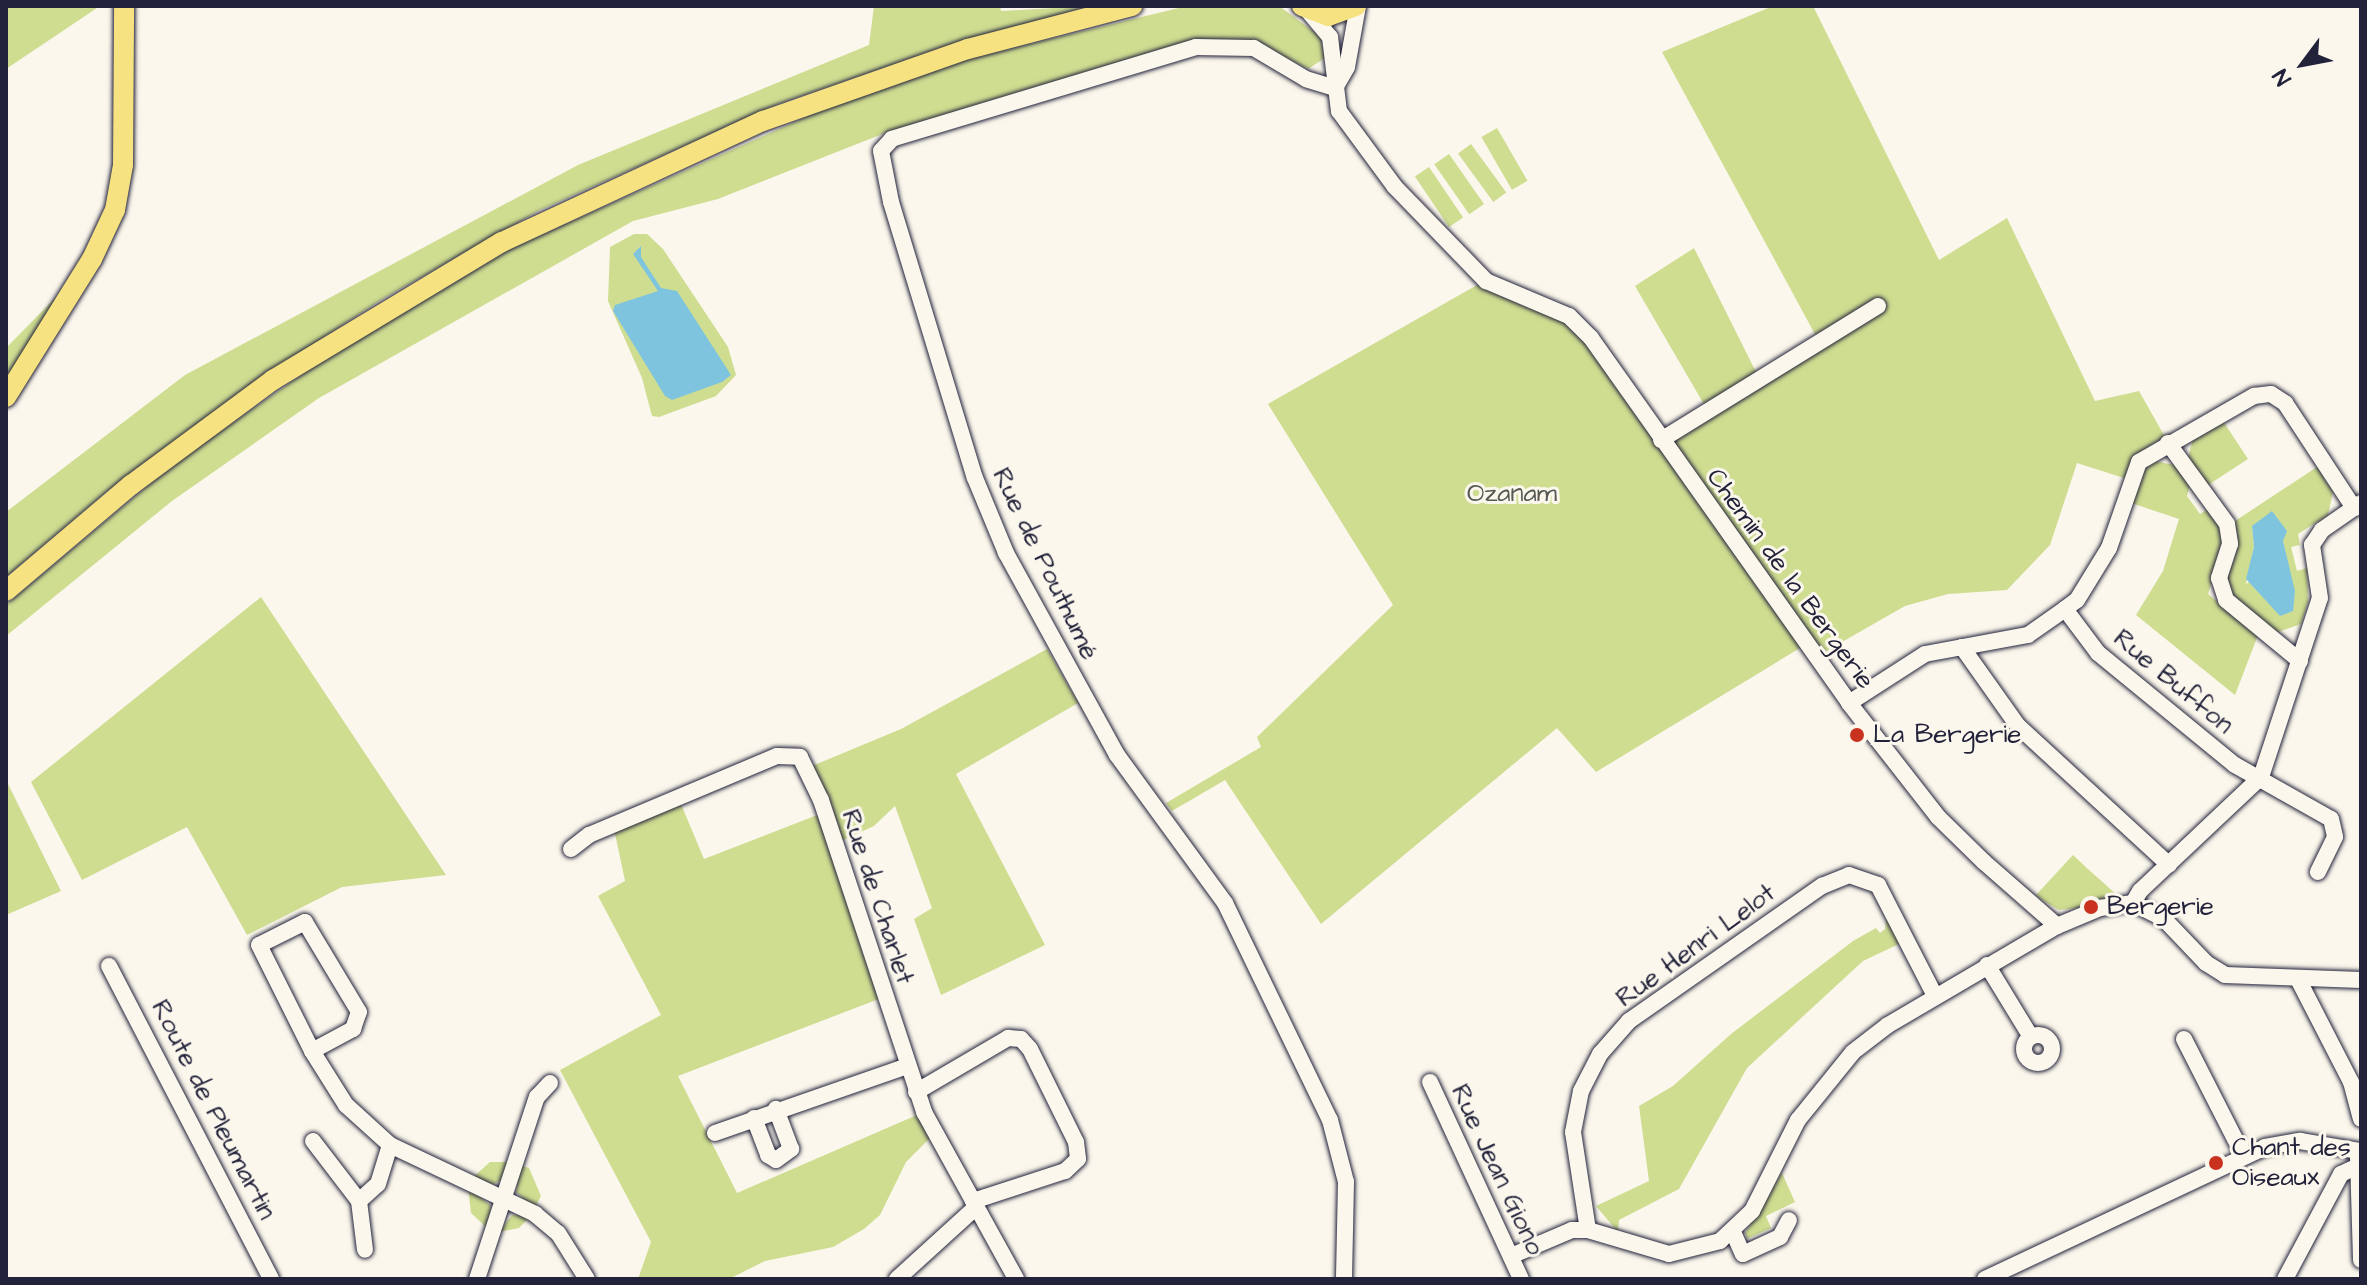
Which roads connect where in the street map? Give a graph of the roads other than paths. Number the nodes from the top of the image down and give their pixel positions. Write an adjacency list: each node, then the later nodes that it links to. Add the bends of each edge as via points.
1 (124, 6): 7 (main road, via 123,165 115,210)
2 (1132, 6): 11 (main road, via 968,49 763,121 512,236 273,380 131,485)
3 (1357, 6): 4 (main road, via 1333,16); 5 (street, via 1347,67)
4 (1305, 8): 5 (street, Chemin de la Bergerie, via 1330,37)
5 (1335, 88): 8 (street, Chemin de la Bergerie, via 1339,111 1422,220 1486,281 1569,316 1591,338); 57 (street, Rue de Pouthumé, via 1247,46 1187,48 892,139 883,146 881,157 975,478 1006,553 1117,755 1225,903 1318,1091 1346,1182)
6 (1878, 306): 8 (street)
7 (6, 397)
8 (1661, 440): 15 (street, Chemin de la Bergerie)
9 (2168, 443): 10 (street, via 2254,396 2271,394 2285,403); 12 (street, via 2134,470 2109,548 2077,600); 14 (street, via 2227,524 2230,544 2219,578 2226,600)
10 (2358, 505): 14 (street, via 2322,530 2312,545 2320,598)
11 (6, 591)
12 (2065, 609): 13 (street, via 2028,635); 16 (street, Rue Buffon, via 2098,653 2235,765)
13 (1962, 647): 15 (street, via 1925,654); 18 (street, via 2018,726)
14 (2300, 661): 16 (street)
15 (1849, 703): 21 (street, Chemin de la Bergerie, via 1938,817)
16 (2261, 777): 18 (street); 19 (street, Rue Buffon, via 2331,819 2335,837)
17 (571, 849): 30 (street, Rue de Charlet, via 581,838 678,797 777,756 797,755 821,800)
18 (2169, 865): 20 (street)
19 (2318, 872)
20 (2133, 903): 21 (street, via 2100,908); 24 (street, via 2164,919 2215,970 2238,977)
21 (2057, 926): 22 (street)
22 (1987, 965): 26 (street); 27 (street)
23 (109, 966): 52 (street, Route de Pleumartin)
24 (2298, 979): 25 (street); 36 (street, via 2351,1082)
25 (2361, 980)
26 (1935, 996): 47 (street, Rue Henri Lelot, via 1878,885 1849,875 1822,886 1629,1021 1600,1054 1581,1091 1573,1132); 48 (street, via 1871,1038 1834,1073 1798,1120 1752,1211)
27 (2031, 1037)
28 (2184, 1039): 40 (street)
29 (312, 1051): 29 (street, via 259,945 305,922 359,1012 353,1029); 39 (street, via 346,1105)
30 (907, 1066): 33 (street, Rue de Charlet); 34 (street)
31 (1430, 1082): 50 (street, Rue Jean Giono)
32 (550, 1083): 43 (street, via 537,1097)
33 (916, 1092): 45 (street, Rue de Charlet); 45 (street, via 1008,1038 1021,1039 1030,1049 1076,1142 1078,1159 1065,1171)
34 (776, 1109): 35 (street); 35 (street, via 791,1149 776,1160 768,1155)
35 (754, 1118): 37 (street)
36 (2361, 1119)
37 (715, 1133)
38 (313, 1141): 44 (street)
39 (390, 1145): 43 (street); 44 (street, via 378,1184)
40 (2244, 1157): 41 (street, via 2282,1142); 59 (street)
41 (2356, 1159): 42 (street); 60 (street)
42 (2359, 1194): 51 (street)
43 (503, 1199): 53 (street); 54 (street, via 553,1228)
44 (359, 1201): 49 (street)
45 (974, 1204): 55 (street); 56 (street, Rue de Charlet)
46 (1789, 1220): 48 (street, via 1780,1237 1743,1254)
47 (1588, 1230): 48 (street, via 1669,1254 1705,1248); 50 (street, via 1557,1234)
48 (1733, 1232)
49 (365, 1250)
50 (1511, 1256): 58 (street, Rue Jean Giono)
51 (2361, 1260)
52 (271, 1279)
53 (477, 1279)
54 (587, 1279)
55 (897, 1279)
56 (1016, 1279)
57 (1344, 1279)
58 (1521, 1279)
59 (1985, 1279)
60 (2285, 1279)

